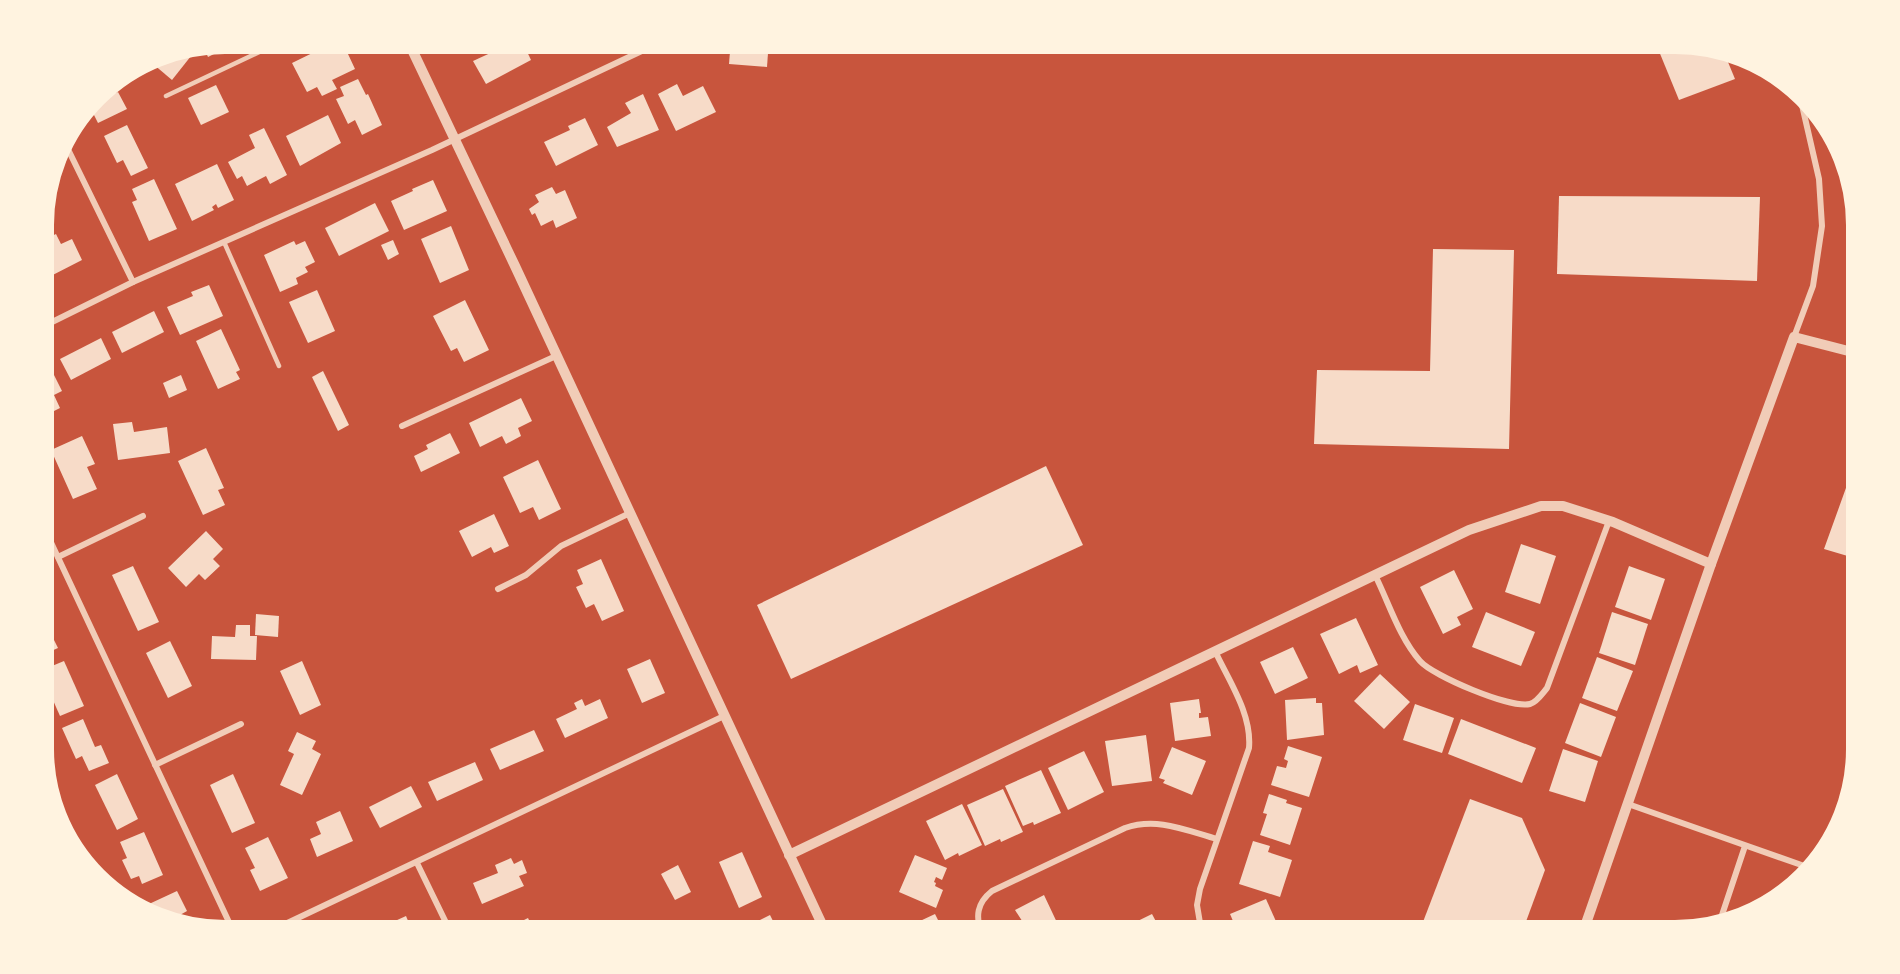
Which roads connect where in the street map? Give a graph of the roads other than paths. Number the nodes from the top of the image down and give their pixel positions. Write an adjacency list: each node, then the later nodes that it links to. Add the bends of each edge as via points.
1 (264, 50): 4 (lane)
2 (412, 50): 6 (street)
3 (645, 50): 6 (street)
4 (166, 96)
5 (1802, 104): 11 (street, via 1819,179 1822,226 1813,286)
6 (454, 140): 8 (street); 13 (street)
7 (67, 148): 9 (street)
8 (224, 242): 9 (street); 14 (lane)
9 (133, 282): 10 (street)
10 (50, 323)
11 (1794, 337): 12 (street); 21 (street)
12 (1850, 351)
13 (556, 356): 15 (street); 16 (street)
14 (279, 366)
15 (402, 426)
16 (630, 513): 23 (street, via 561,546 526,575); 25 (street)
17 (143, 516): 20 (street)
18 (1609, 521): 21 (street); 22 (street, via 1563,506 1541,506 1469,530); 22 (street, via 1547,688 1528,704 1510,703 1455,683 1421,663 1405,639)
19 (49, 539): 20 (street)
20 (58, 557): 27 (street)
21 (1711, 564): 28 (street)
22 (1375, 575): 24 (street)
23 (498, 588)
24 (1215, 651): 29 (street, via 1248,721 1250,736); 31 (street)
25 (724, 716): 31 (street); 32 (street)
26 (242, 724): 27 (street)
27 (155, 765): 35 (street)
28 (1628, 804): 30 (street); 41 (street)
29 (1217, 839): 39 (street, via 1160,823 1125,828 993,891 978,907); 40 (street, via 1200,889 1197,905)
30 (1745, 846): 33 (street); 34 (street)
31 (789, 855): 38 (street)
32 (417, 862): 36 (street); 37 (street)
33 (1806, 866)
34 (1721, 918)
35 (230, 924)
36 (285, 924)
37 (447, 924)
38 (822, 924)
39 (979, 924)
40 (1200, 924)
41 (1586, 924)

